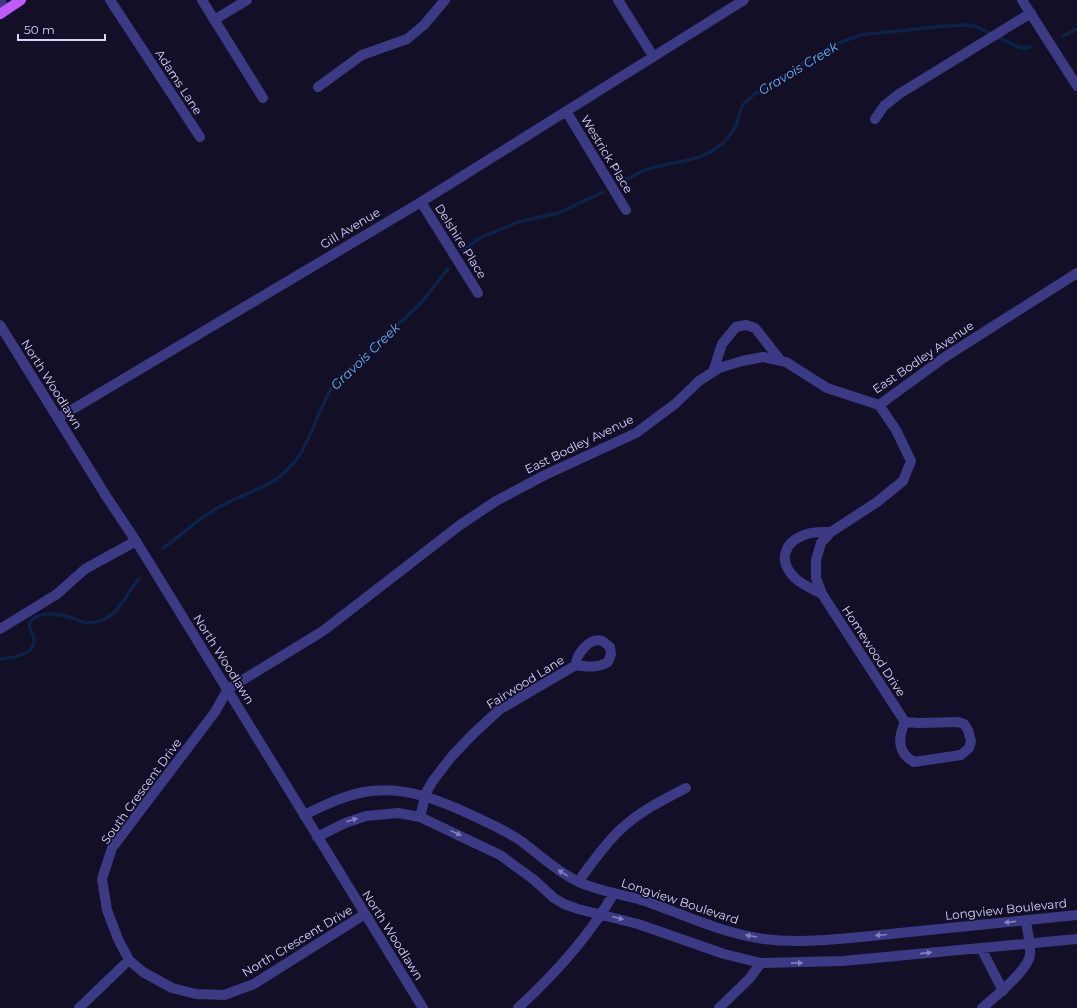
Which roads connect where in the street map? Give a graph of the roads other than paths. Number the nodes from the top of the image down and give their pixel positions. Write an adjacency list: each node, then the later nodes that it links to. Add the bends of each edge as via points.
1 (21, 0): 10 (main road)
2 (110, 0): 19 (street, Adams Lane)
3 (202, 0): 12 (street)
4 (246, 0): 12 (street)
5 (445, 0): 15 (street, via 424,25 407,39 362,55)
6 (618, 0): 13 (street)
7 (744, 0): 13 (street, Gill Avenue)
8 (1022, 0): 11 (street)
9 (0, 1): 10 (street)
10 (3, 12)
11 (1031, 13): 14 (street); 18 (street, via 899,94 884,106)
12 (214, 20): 16 (street)
13 (653, 56): 17 (street, Gill Avenue)
14 (1077, 86)
15 (318, 87)
16 (263, 98)
17 (566, 111): 20 (street, Gill Avenue); 21 (street, Westrick Place)
18 (875, 120)
19 (200, 137)
20 (421, 202): 23 (street, Delshire Place); 28 (street, Gill Avenue)
21 (626, 210)
22 (1077, 273): 27 (street, East Bodley Avenue, via 946,357)
23 (478, 293)
24 (0, 325): 28 (street, North Woodlawn)
25 (781, 361): 26 (street, East Bodley Avenue, via 763,358 742,361); 26 (street, via 755,328 746,325 736,327 722,344); 27 (street, East Bodley Avenue, via 827,388)
26 (713, 372): 34 (street, East Bodley Avenue, via 636,433 496,501 460,525 323,631)
27 (879, 405): 29 (street, Homewood Drive, via 896,430 911,461 903,481 877,502)
28 (58, 418): 30 (street, North Woodlawn)
29 (831, 532): 31 (street, Homewood Drive, via 821,543 816,560 816,578); 31 (street, Homewood Drive, via 808,533 791,543 785,551 787,568 795,579)
30 (136, 541): 32 (street, via 85,569 57,594); 34 (street, North Woodlawn)
31 (822, 594): 35 (street, Homewood Drive)
32 (0, 629)
33 (576, 665): 37 (street, Fairwood Lane, via 500,710 452,756 432,782)
34 (228, 689): 38 (street, North Woodlawn); 50 (street, South Crescent Drive, via 215,712 112,848 102,879 107,910)
35 (905, 722): 35 (street, via 901,730 900,745 903,753 914,762 961,755 969,748 971,741 964,724)
36 (686, 788): 41 (street, via 651,806 621,829)
37 (425, 796): 38 (street, Longview Boulevard, via 365,792 348,796); 39 (street, Fairwood Lane); 41 (street, Longview Boulevard, one-way to 37, via 560,872 520,840 456,808)
38 (304, 815): 40 (street, North Woodlawn)
39 (420, 817): 40 (street, one-way to 39, via 366,816 398,813); 44 (street, one-way to 44, via 500,855 564,904)
40 (317, 837): 43 (street, North Woodlawn)
41 (578, 882): 42 (street, Longview Boulevard)
42 (614, 893): 44 (street); 46 (street, Longview Boulevard, one-way to 42, via 853,938 765,939 694,920)
43 (365, 914): 50 (street, North Crescent Drive, via 254,984 224,995 196,994 172,988 143,972); 54 (street, North Woodlawn)
44 (602, 914): 51 (street, one-way to 51, via 724,954); 55 (street, via 548,981)
45 (1077, 915): 46 (street, Longview Boulevard)
46 (1026, 920): 48 (street)
47 (1077, 939): 48 (street)
48 (1029, 944): 49 (street); 52 (street, via 1030,956 1026,965)
49 (981, 948): 51 (street, one-way to 49, via 843,961); 52 (street)
50 (129, 960): 53 (street)
51 (761, 963): 56 (street, via 749,979)
52 (1003, 991): 57 (street)
53 (79, 1008)
54 (423, 1008)
55 (518, 1008)
56 (719, 1008)
57 (982, 1008)

